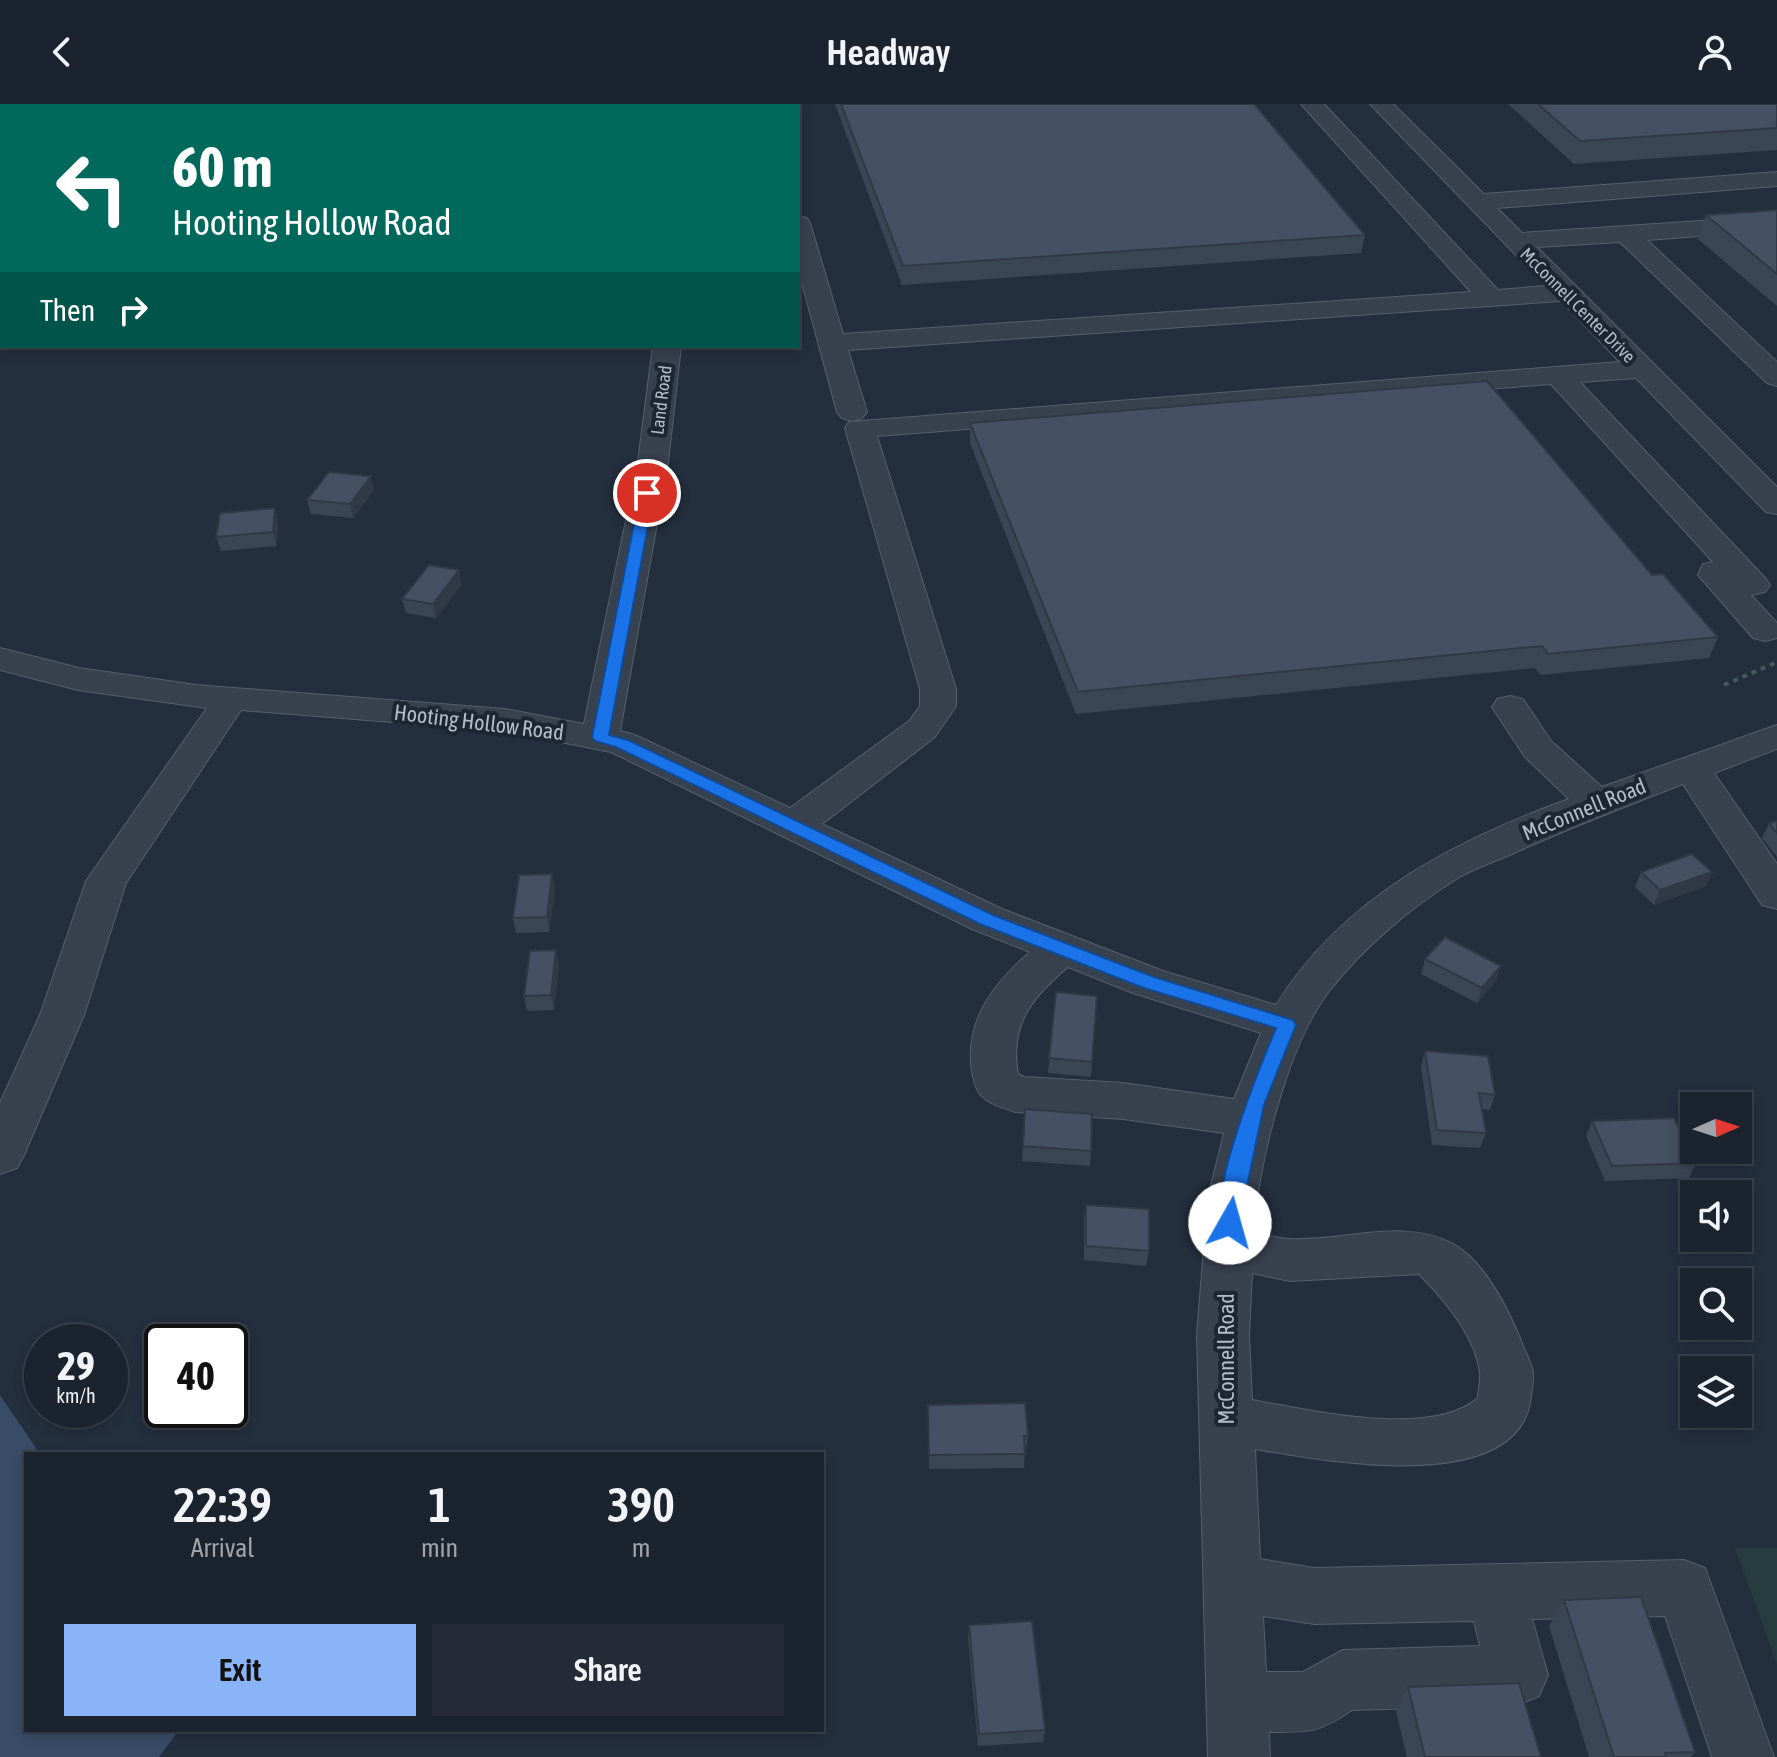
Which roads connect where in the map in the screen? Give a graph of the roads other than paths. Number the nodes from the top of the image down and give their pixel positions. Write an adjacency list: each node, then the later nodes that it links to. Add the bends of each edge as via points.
1 (1312, 104): 10 (street)
2 (1381, 104): 4 (street, McConnell Center Drive)
3 (1777, 179): 4 (street)
4 (1476, 202): 8 (street, McConnell Center Drive)
5 (1777, 223): 7 (street)
6 (800, 230): 11 (street)
7 (1626, 234): 8 (street); 15 (street)
8 (1515, 241): 9 (street, McConnell Center Drive)
9 (1566, 293): 10 (street); 13 (street, McConnell Center Drive)
10 (1491, 298): 11 (street)
11 (832, 343): 16 (street)
12 (667, 348): 25 (street, Land Road, via 653,462)
13 (1641, 369): 14 (street); 17 (street, McConnell Center Drive)
14 (1557, 374): 18 (street); 28 (street, via 860,428 938,689 938,706 922,729)
15 (1777, 377)
16 (852, 412)
17 (1777, 505)
18 (1712, 542): 19 (street); 20 (street, via 1715,575)
19 (1753, 585)
20 (1771, 647)
21 (0, 659): 22 (street, Hooting Hollow Road, via 78,679)
22 (231, 699): 25 (street, Hooting Hollow Road, via 505,720); 33 (street, via 106,881 62,1015)
23 (1510, 707): 27 (street, via 1538,749)
24 (1777, 736): 26 (street, McConnell Road)
25 (600, 737): 28 (street, Hooting Hollow Road)
26 (1691, 767): 27 (street, McConnell Road); 29 (street)
27 (1596, 803): 31 (street, McConnell Road, via 1445,868 1374,919 1314,980)
28 (793, 826): 30 (street, Hooting Hollow Road, via 987,919)
29 (1777, 895)
30 (1063, 949): 31 (street, Hooting Hollow Road); 32 (street, via 1009,997 995,1025 991,1060 997,1083 1015,1094 1123,1101)
31 (1287, 1025): 32 (street, McConnell Road)
32 (1251, 1119): 34 (street, McConnell Road, via 1232,1198)
33 (0, 1155)
34 (1229, 1248): 35 (street, McConnell Road, via 1223,1335); 35 (street, via 1290,1260 1413,1252 1436,1259 1462,1284 1492,1334 1507,1373 1503,1410 1480,1429 1440,1438 1394,1443)
35 (1226, 1420): 36 (street, McConnell Road)
36 (1233, 1583): 37 (street, via 1314,1596); 38 (street, McConnell Road)
37 (1495, 1591): 38 (street, via 1518,1675 1343,1680 1311,1702); 39 (street, via 1684,1588)
38 (1238, 1730)
39 (1743, 1757)

